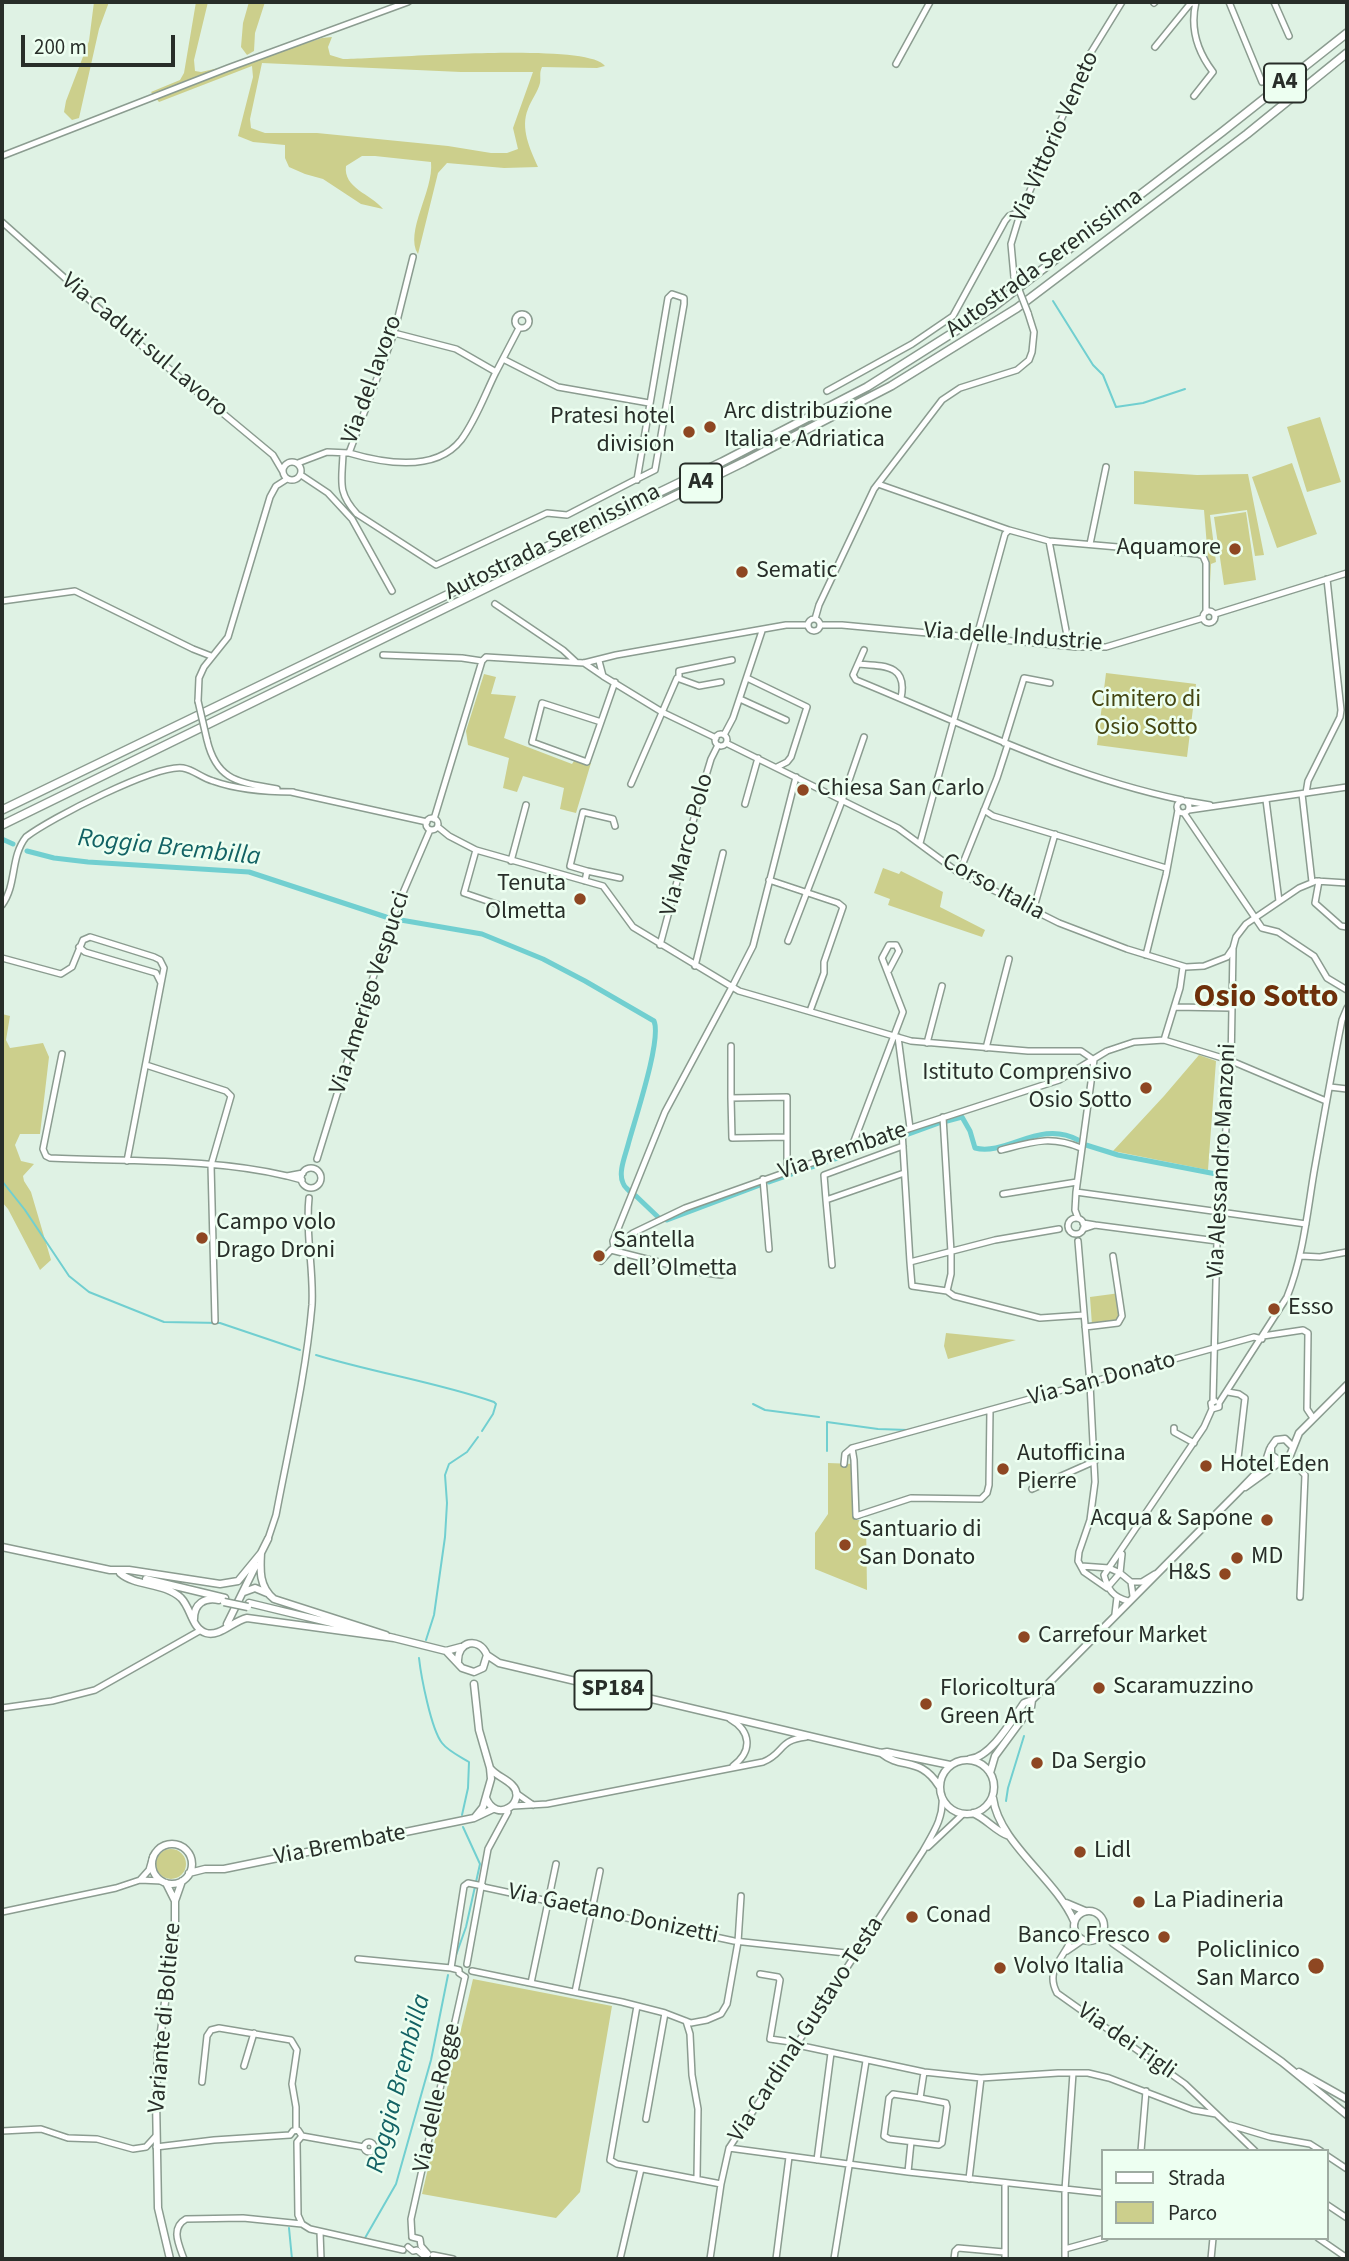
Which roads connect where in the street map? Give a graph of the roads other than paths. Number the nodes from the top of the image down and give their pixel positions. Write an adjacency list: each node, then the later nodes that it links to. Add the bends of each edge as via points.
1 (408, 2): 14 (street)
2 (1122, 2): 15 (street, Via Vittorio Veneto, via 1090,54)
3 (1195, 2): 9 (street); 13 (street, via 1193,30 1213,72)
4 (1229, 2): 12 (street)
5 (1274, 2): 8 (street)
6 (928, 3): 11 (street)
7 (1347, 33): 95 (highway, Autostrada Serenissima / A4, via 992,308 867,387 722,462)
8 (1289, 36)
9 (1155, 47)
10 (1347, 53): 100 (highway, Autostrada Serenissima / A4, via 1017,309 891,386)
11 (896, 64)
12 (1262, 82)
13 (1194, 96)
14 (2, 156)
15 (1021, 211): 22 (street, via 1005,221 953,316); 31 (street, Via Vittorio Veneto, bridge, via 1011,244 1014,278 1034,332 1029,360 1017,370 960,388 942,400)
16 (2, 222): 27 (street, Via Caduti sul Lavoro, via 273,455)
17 (413, 257): 19 (street, Via del lavoro)
18 (519, 328): 20 (street)
19 (394, 333): 21 (street, via 456,349); 24 (street, Via del lavoro)
20 (503, 359): 21 (street); 23 (street, via 558,387)
21 (496, 372): 24 (street, via 460,441 445,452 417,462 379,462)
22 (827, 391)
23 (649, 403): 30 (street); 30 (street, via 668,298 677,294 684,304 655,470)
24 (346, 454): 25 (street, Via del lavoro, via 327,452); 30 (street, via 342,494 347,503 436,565 547,513 568,514)
25 (298, 463): 27 (street, via 286,464); 28 (street)
26 (1106, 467): 34 (street)
27 (283, 472): 29 (street, Via Caduti sul Lavoro)
28 (301, 475): 29 (street); 37 (street, via 328,493 352,519)
29 (287, 479): 51 (street, via 270,497 228,636)
30 (637, 480)
31 (878, 484): 32 (street); 42 (street)
32 (1011, 529): 33 (street); 46 (street, via 1005,534)
33 (1049, 541): 34 (street); 47 (street)
34 (1090, 544): 41 (street, via 1203,556)
35 (1347, 573): 36 (street, Via delle Industrie)
36 (1327, 579): 40 (street, Via delle Industrie); 81 (street, via 1341,710)
37 (392, 591)
38 (2, 601): 48 (street, via 75,591)
39 (495, 604): 56 (street)
40 (1215, 614): 41 (street, Via delle Industrie); 41 (street, Via delle Industrie, via 1212,623 1206,623)
41 (1204, 615): 47 (street, Via delle Industrie, via 1106,647)
42 (815, 619): 43 (street); 44 (street)
43 (808, 625): 44 (street, Via delle Industrie, via 814,631); 45 (street, Via delle Industrie)
44 (820, 625): 46 (street, Via delle Industrie)
45 (762, 631): 53 (street, Via delle Industrie); 63 (street)
46 (975, 638): 47 (street, Via delle Industrie); 72 (street)
47 (1069, 646)
48 (193, 649): 51 (street); 59 (street)
49 (864, 650): 58 (street)
50 (383, 655): 52 (street, Via delle Industrie)
51 (211, 656): 59 (street)
52 (468, 658): 55 (street, Via delle Industrie); 60 (street)
53 (602, 660): 57 (street, Via delle Industrie); 61 (street)
54 (732, 660): 62 (street, via 679,671)
55 (482, 661): 56 (street, Via delle Industrie, via 486,657); 60 (street)
56 (576, 662): 57 (street, Via delle Industrie)
57 (584, 663): 61 (street)
58 (859, 664): 67 (street, via 853,675 856,680); 67 (street, via 896,671 904,686)
59 (204, 667): 86 (street, bridge, via 198,701 218,769 242,783)
60 (478, 671): 98 (street)
61 (603, 676): 64 (street)
62 (679, 678): 65 (street, via 699,686); 69 (street)
63 (747, 678): 68 (street); 80 (street, via 807,707 791,757)
64 (615, 682): 69 (street); 71 (street)
65 (721, 682)
66 (1050, 683): 77 (street, via 1023,679)
67 (901, 698): 72 (street)
68 (740, 699): 70 (street); 73 (street)
69 (662, 712): 75 (street); 83 (street)
70 (786, 720)
71 (601, 722): 71 (street, via 587,762 532,742 542,703)
72 (953, 722): 77 (street); 105 (street)
73 (724, 735): 75 (street); 76 (street)
74 (864, 737): 90 (street)
75 (716, 738): 78 (street)
76 (726, 743): 78 (street); 79 (street, Corso Italia)
77 (1006, 743): 88 (street, via 1075,772); 96 (street)
78 (718, 745): 125 (street, Via Marco Polo)
79 (758, 758): 80 (street, Corso Italia); 92 (street)
80 (777, 767): 82 (street, Corso Italia)
81 (1312, 775): 85 (street); 87 (street)
82 (796, 778): 90 (street, Corso Italia); 113 (street)
83 (631, 784)
84 (1347, 787): 85 (street)
85 (1317, 791): 87 (street)
86 (293, 792): 99 (street); 119 (street, via 242,788 181,768 156,771 34,831 20,844)
87 (1304, 793): 89 (street); 115 (street)
88 (1162, 797): 91 (street); 97 (street)
89 (1266, 800): 94 (street); 118 (street)
90 (842, 801): 105 (street, Corso Italia); 117 (street)
91 (1184, 801): 94 (street); 97 (street, via 1178,803); 97 (street, via 1189,805)
92 (746, 804)
93 (526, 805): 108 (street)
94 (1213, 806): 97 (street)
95 (2, 810)
96 (984, 810): 104 (street); 111 (street)
97 (1182, 811): 109 (street); 122 (street)
98 (434, 819): 99 (street); 102 (street)
99 (427, 822): 103 (street)
100 (2, 825)
101 (615, 826): 110 (street, via 613,819 583,812 569,866)
102 (438, 827): 103 (street); 106 (street)
103 (430, 830): 167 (street, Via Amerigo Vespucci, via 390,923)
104 (1055, 834): 109 (street); 121 (street)
105 (920, 843): 111 (street, Corso Italia)
106 (475, 850): 108 (street); 120 (street, via 464,893)
107 (723, 853): 132 (street)
108 (511, 861): 114 (street)
109 (1166, 867): 128 (street)
110 (587, 872): 112 (street); 114 (street)
111 (959, 873): 121 (street, Corso Italia)
112 (620, 878)
113 (769, 880): 117 (street); 138 (street, via 753,946)
114 (585, 881): 125 (street, via 603,887 628,922)
115 (1315, 882): 116 (street); 118 (street); 123 (street, via 1315,903)
116 (1347, 883)
117 (806, 892): 124 (street); 143 (street, via 843,907)
118 (1279, 901): 122 (street)
119 (2, 905)
120 (508, 908)
121 (1033, 911): 128 (street, Corso Italia)
122 (1256, 917): 127 (street, Via Alessandro Manzoni, via 1236,937); 139 (street, via 1262,928 1278,932 1314,956 1327,978)
123 (1347, 927)
124 (788, 941)
125 (660, 946): 132 (street)
126 (79, 947): 129 (street, via 90,937); 130 (street, via 72,967 61,974); 135 (street)
127 (1233, 948): 133 (street, Corso Italia, via 1227,957 1204,966); 141 (street, Via Alessandro Manzoni)
128 (1146, 955): 133 (street, Corso Italia)
129 (154, 957): 135 (street); 136 (street, via 163,964)
130 (2, 958)
131 (1009, 959): 148 (street)
132 (695, 966): 138 (street)
133 (1183, 967): 140 (street)
134 (889, 970): 144 (street, via 903,1008)
135 (151, 971): 136 (street, via 160,977)
136 (161, 986): 152 (street)
137 (942, 986): 146 (street)
138 (732, 987): 143 (street); 181 (street, via 665,1112)
139 (1347, 990)
140 (1175, 1007): 141 (street); 145 (street)
141 (1231, 1008): 151 (street, Via Alessandro Manzoni)
142 (1347, 1010): 153 (street)
143 (810, 1011): 144 (street)
144 (896, 1037): 146 (street); 158 (street); 163 (street)
145 (1164, 1040): 150 (street, Via Brembate, via 1121,1045); 151 (street)
146 (927, 1044): 148 (street)
147 (731, 1046): 155 (street)
148 (986, 1048): 150 (street, via 1081,1051)
149 (62, 1054): 165 (street, via 43,1149 46,1156)
150 (1094, 1060): 157 (street, Via Brembate, via 1059,1080); 162 (street)
151 (1229, 1060): 156 (street); 177 (street, Via Alessandro Manzoni)
152 (146, 1065): 165 (street); 166 (street, via 229,1093 231,1100)
153 (1330, 1087): 154 (street); 156 (street)
154 (1347, 1088)
155 (732, 1098): 160 (street, via 786,1097); 160 (street, via 732,1138)
156 (1326, 1101): 178 (street)
157 (943, 1117): 158 (street, Via Brembate); 183 (street)
158 (910, 1128): 159 (street, Via Brembate)
159 (902, 1130): 161 (street); 163 (street, Via Brembate)
160 (787, 1137): 168 (street)
161 (903, 1146): 169 (street); 176 (street, via 824,1175)
162 (1081, 1148): 164 (street, via 1052,1140); 172 (street)
163 (851, 1149): 168 (street, Via Brembate)
164 (1001, 1150)
165 (127, 1161): 166 (street)
166 (211, 1165): 170 (street); 193 (street)
167 (314, 1169): 170 (street); 173 (street, Via Amerigo Vespucci, via 320,1181)
168 (787, 1171): 171 (street, Via Brembate)
169 (904, 1173): 176 (street); 188 (street)
170 (302, 1177): 173 (street)
171 (764, 1179): 181 (street, Via Brembate, via 644,1226); 182 (street)
172 (1077, 1182): 174 (street); 175 (street)
173 (310, 1187): 217 (street, Via Amerigo Vespucci, via 308,1346)
174 (1076, 1192): 177 (street); 179 (street)
175 (1003, 1194)
176 (826, 1200): 189 (street)
177 (1219, 1212): 178 (street); 180 (street, Via Alessandro Manzoni)
178 (1306, 1224): 185 (street)
179 (1076, 1227): 180 (street, via 1095,1224); 183 (street); 192 (street)
180 (1217, 1241): 196 (street, Via Alessandro Manzoni)
181 (612, 1248): 187 (street, Via Brembate); 190 (street)
182 (769, 1249)
183 (951, 1252): 188 (street); 191 (street)
184 (1347, 1252): 185 (street)
185 (1301, 1255): 195 (street, via 1287,1297)
186 (1113, 1256): 194 (street, via 1122,1316 1118,1323)
187 (601, 1261)
188 (913, 1262): 191 (street, via 912,1286)
189 (832, 1265)
190 (721, 1275)
191 (947, 1291): 192 (street, via 1040,1318)
192 (1084, 1314): 194 (street)
193 (215, 1321)
194 (1086, 1327): 197 (street)
195 (1262, 1337): 196 (street, Via San Donato); 199 (street); 202 (street, Via San Donato, via 1303,1329 1308,1333 1307,1409)
196 (1213, 1350): 197 (street, Via San Donato); 200 (street, Via Alessandro Manzoni)
197 (1090, 1384): 201 (street, Via San Donato); 210 (street)
198 (1347, 1385): 202 (main road)
199 (1228, 1392): 200 (street); 214 (street, via 1245,1398)
200 (1216, 1402): 206 (street, via 1218,1409 1212,1409)
201 (990, 1410): 207 (street, Via San Donato); 207 (street, via 989,1485 981,1499 911,1498 856,1516)
202 (1313, 1418): 204 (main road)
203 (1174, 1428): 206 (street)
204 (1298, 1433): 205 (main road); 209 (main road)
205 (1279, 1439): 208 (main road); 209 (main road, via 1287,1440)
206 (1194, 1443): 219 (street)
207 (852, 1448): 213 (street, via 845,1454)
208 (1270, 1449): 211 (main road, via 1273,1457); 216 (main road, via 1265,1464)
209 (1292, 1449): 211 (main road); 212 (street)
210 (1095, 1461): 215 (street); 221 (street, via 1093,1504 1079,1552)
211 (1283, 1461): 212 (street); 216 (main road)
212 (1294, 1463): 234 (street, via 1305,1475)
213 (844, 1464)
214 (1237, 1467)
215 (1032, 1489)
216 (1240, 1490): 226 (main road)
217 (268, 1539): 220 (main road)
218 (2, 1548): 223 (main road)
219 (1124, 1548): 222 (street); 225 (street)
220 (261, 1553): 223 (main road, via 242,1577 228,1584); 231 (main road); 232 (main road, via 261,1576)
221 (1081, 1566): 222 (street); 228 (street)
222 (1109, 1568): 225 (street); 227 (street)
223 (110, 1570): 224 (main road)
224 (120, 1573): 236 (main road); 238 (main road, via 176,1594)
225 (1121, 1573): 229 (street); 230 (street)
226 (1158, 1573): 229 (street); 235 (main road)
227 (1104, 1575): 228 (street); 230 (street)
228 (1099, 1583): 230 (street)
229 (1131, 1583): 235 (street)
230 (1107, 1588): 233 (street)
231 (244, 1592): 232 (main road, via 256,1588); 239 (main road)
232 (269, 1594): 241 (main road, via 281,1602)
233 (1117, 1597): 235 (street); 237 (street)
234 (1300, 1597)
235 (1131, 1599): 237 (main road)
236 (225, 1600): 238 (main road, via 202,1602 194,1612); 241 (main road, bridge)
237 (1115, 1614): 250 (main road)
238 (195, 1621): 240 (main road)
239 (223, 1629): 240 (main road, via 213,1634); 241 (main road, via 240,1619 254,1619)
240 (201, 1630): 251 (street, via 95,1690)
241 (394, 1638): 243 (main road)
242 (461, 1647): 243 (main road); 244 (main road, SP184, via 477,1643); 245 (main road)
243 (446, 1651): 245 (main road)
244 (487, 1655): 246 (main road, SP184); 247 (main road)
245 (458, 1662): 248 (main road)
246 (499, 1663): 247 (main road, SP184); 252 (main road, SP184)
247 (481, 1669): 248 (main road, SP184); 249 (main road)
248 (467, 1671): 249 (main road)
249 (474, 1684): 257 (main road, via 479,1730)
250 (1031, 1700): 255 (main road, via 987,1753); 259 (main road, via 1031,1707 995,1756)
251 (2, 1708)
252 (727, 1717): 253 (main road, SP184); 258 (street, via 743,1729 748,1744 744,1756)
253 (809, 1736): 254 (main road, SP184); 258 (street, via 789,1740 763,1762)
254 (881, 1753): 256 (main road, SP184); 262 (main road, SP184, via 926,1770)
255 (970, 1759): 256 (main road); 259 (main road)
256 (950, 1765): 262 (main road)
257 (490, 1768): 260 (main road); 261 (main road)
258 (727, 1769): 267 (street)
259 (990, 1773): 264 (main road)
260 (503, 1780): 261 (main road); 263 (main road)
261 (491, 1785): 266 (main road)
262 (939, 1786): 265 (main road)
263 (516, 1793): 267 (street); 268 (main road)
264 (993, 1796): 269 (main road); 272 (main road)
265 (942, 1797): 270 (main road); 273 (street, Via Cardinal Gustavo Testa, via 940,1820)
266 (486, 1798): 268 (main road); 271 (main road)
267 (533, 1805): 268 (street)
268 (503, 1809): 271 (main road, Via Brembate); 283 (street)
269 (973, 1813): 270 (main road); 272 (main road)
270 (962, 1814): 273 (street, Via Cardinal Gustavo Testa)
271 (474, 1818): 277 (main road, Via Brembate, via 224,1869)
272 (1009, 1836): 287 (main road)
273 (923, 1851): 299 (street, Via Cardinal Gustavo Testa)
274 (153, 1856): 275 (main road, via 173,1844 188,1852); 280 (street); 282 (main road, via 153,1870)
275 (191, 1860): 277 (main road); 279 (main road)
276 (556, 1864): 286 (street)
277 (205, 1869): 279 (main road, Via Brembate)
278 (600, 1871): 288 (street)
279 (189, 1873): 281 (main road)
280 (141, 1880): 282 (street); 290 (street)
281 (182, 1881): 282 (main road); 285 (main road, Variante di Boltiere)
282 (164, 1882): 285 (main road, Variante di Boltiere)
283 (481, 1886): 286 (street, Via Gaetano Donizetti); 301 (street, Via Gaetano Donizetti); 302 (street, via 464,1885)
284 (741, 1896): 296 (street)
285 (175, 1901): 334 (main road, Variante di Boltiere, via 176,1929 158,2053)
286 (549, 1902): 288 (street, Via Gaetano Donizetti); 307 (street)
287 (1066, 1903): 289 (main road); 291 (main road)
288 (591, 1911): 296 (street, Via Gaetano Donizetti); 308 (street)
289 (1085, 1911): 291 (main road); 292 (main road, via 1098,1914)
290 (2, 1912)
291 (1074, 1921): 293 (main road)
292 (1104, 1929): 295 (main road); 297 (main road)
293 (1074, 1931): 294 (main road); 298 (street, Via dei Tigli)
294 (1083, 1940): 295 (main road); 298 (street)
295 (1095, 1940): 297 (main road)
296 (738, 1942): 299 (street, Via Gaetano Donizetti); 312 (street, via 726,2008 716,2017)
297 (1113, 1943): 318 (main road)
298 (1065, 1952): 327 (street, Via dei Tigli, via 1052,1978 1057,1993 1185,2084)
299 (855, 1954): 315 (street, Via Cardinal Gustavo Testa)
300 (358, 1959): 302 (street)
301 (467, 1964): 303 (street); 304 (street)
302 (451, 1968): 303 (street)
303 (459, 1970): 306 (street)
304 (472, 1971): 306 (street); 307 (street)
305 (760, 1974): 315 (street, via 780,1980 769,2038)
306 (465, 1977): 363 (street, Via delle Rogge, via 411,2219)
307 (531, 1983): 308 (street)
308 (575, 1992): 309 (street)
309 (637, 2006): 310 (street); 348 (street, via 610,2160)
310 (665, 2013): 311 (street); 329 (street)
311 (686, 2021): 312 (street); 314 (street)
312 (698, 2022): 314 (street)
313 (254, 2033): 319 (street); 323 (street, via 211,2030); 331 (street, via 290,2040 297,2050 292,2084)
314 (691, 2042): 351 (street, via 698,2116)
315 (798, 2043): 316 (street); 340 (street, Via Cardinal Gustavo Testa)
316 (831, 2053): 317 (street); 346 (street)
317 (866, 2061): 320 (street); 347 (street)
318 (1282, 2062): 326 (main road); 328 (main road)
319 (244, 2066)
320 (925, 2073): 322 (street); 325 (street)
321 (1073, 2073): 322 (street); 324 (street, via 1109,2078); 355 (street)
322 (981, 2078): 352 (street)
323 (202, 2082)
324 (1146, 2091): 327 (street); 341 (street)
325 (920, 2098): 337 (street, via 946,2103 943,2143); 337 (street, via 893,2094 889,2098 884,2136)
326 (1347, 2099)
327 (1216, 2114): 330 (street, Via dei Tigli)
328 (1347, 2115)
329 (646, 2119)
330 (1227, 2124): 342 (street, Via dei Tigli); 343 (street, Via dei Tigli)
331 (296, 2130): 333 (street); 335 (street)
332 (2, 2131): 334 (street, via 41,2129 133,2149 146,2147)
333 (290, 2135): 336 (street); 338 (street)
334 (156, 2136): 338 (main road, Variante di Boltiere)
335 (302, 2136): 336 (street); 339 (street)
336 (298, 2142): 358 (street)
337 (911, 2142): 350 (street)
338 (156, 2147): 374 (main road, Variante di Boltiere, via 158,2208)
339 (364, 2147)
340 (730, 2148): 345 (street); 354 (street, Via Cardinal Gustavo Testa)
341 (1141, 2149)
342 (1253, 2149)
343 (1318, 2149)
344 (1328, 2156): 349 (street)
345 (789, 2157): 346 (street); 380 (street)
346 (817, 2160): 347 (street)
347 (849, 2164): 350 (street); 381 (street)
348 (641, 2169): 351 (street); 378 (street)
349 (1347, 2169)
350 (908, 2172): 352 (street)
351 (697, 2178): 354 (street)
352 (969, 2179): 353 (street)
353 (1005, 2183): 355 (street); 370 (street)
354 (721, 2184): 379 (street, Via Cardinal Gustavo Testa)
355 (1065, 2190): 356 (street); 369 (street)
356 (1100, 2193)
357 (1328, 2205): 359 (street)
358 (298, 2215): 360 (street); 361 (street)
359 (1347, 2218)
360 (283, 2221): 361 (street); 375 (street, via 186,2219 177,2230)
361 (302, 2224): 362 (street)
362 (320, 2232): 367 (street); 376 (street)
363 (412, 2237): 367 (street); 368 (street, via 418,2238)
364 (1100, 2239): 369 (street)
365 (1213, 2240): 385 (street)
366 (1321, 2240): 373 (street)
367 (405, 2248): 368 (street); 372 (street)
368 (419, 2248): 371 (street)
369 (1065, 2249): 384 (street)
370 (1004, 2252): 382 (street, via 958,2248); 383 (street)
371 (430, 2257): 377 (street)
372 (399, 2258)
373 (1347, 2258)
374 (170, 2259)
375 (184, 2259)
376 (321, 2259)
377 (453, 2259)
378 (620, 2259)
379 (710, 2259)
380 (776, 2259)
381 (834, 2259)
382 (954, 2259)
383 (1004, 2259)
384 (1065, 2259)
385 (1212, 2259)

